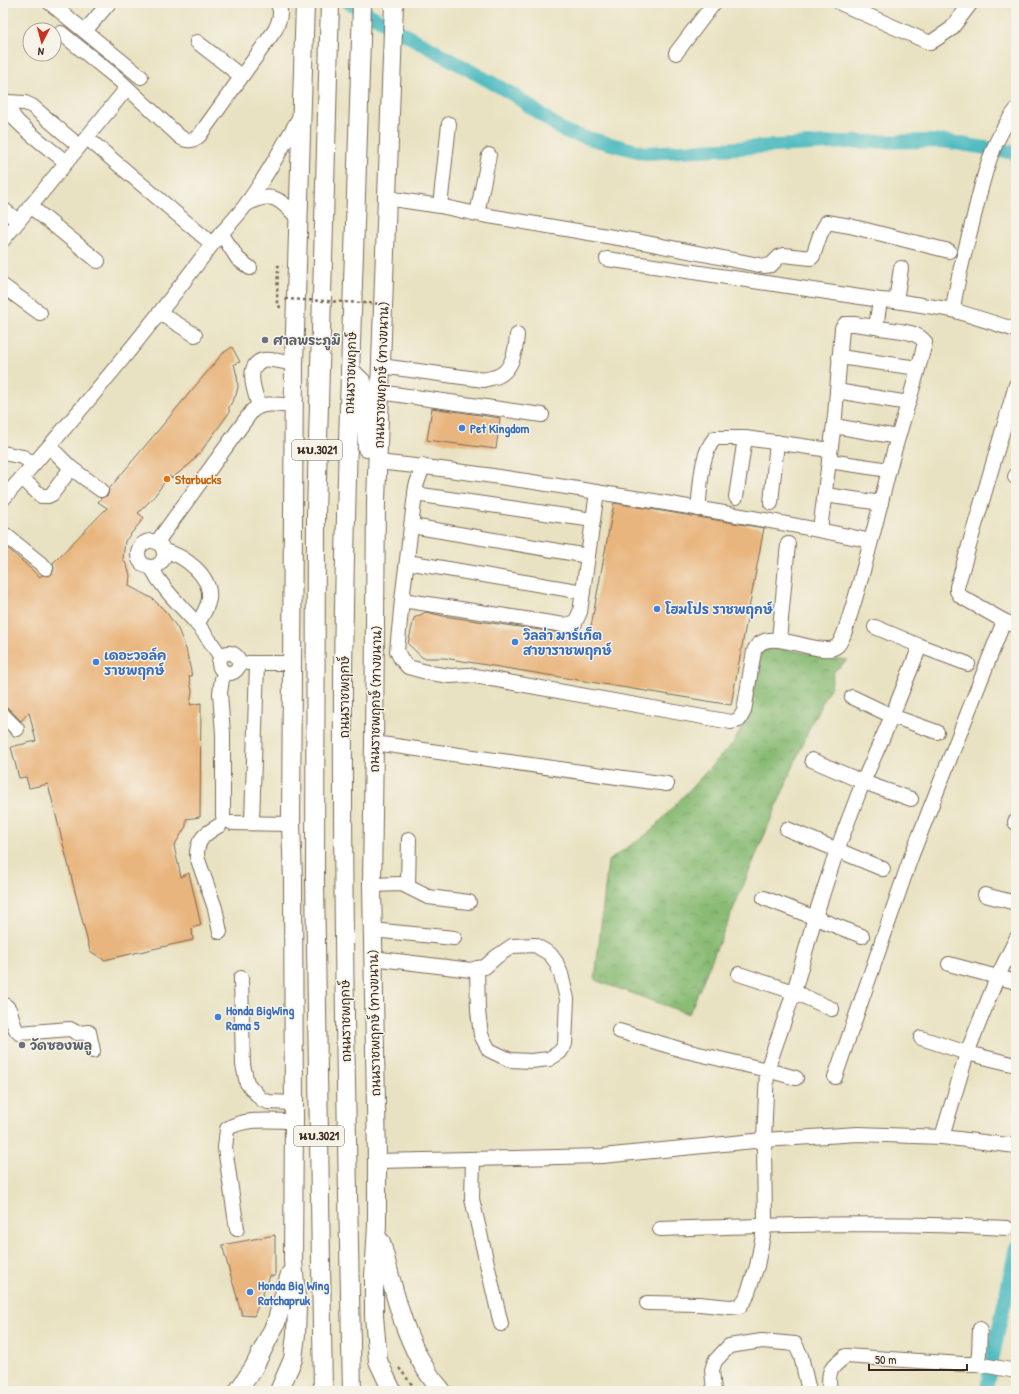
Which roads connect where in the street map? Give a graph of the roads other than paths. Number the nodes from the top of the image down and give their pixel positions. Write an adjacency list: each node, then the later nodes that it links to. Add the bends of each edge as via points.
1 (52, 3): 11 (street)
2 (109, 3): 11 (street)
3 (278, 3): 15 (street, via 279,22 275,30)
4 (362, 3): 57 (main road, ถนนราชพฤกษ์ / นบ.3021)
5 (394, 3): 25 (main road, ถนนราชพฤกษ์ (ทางขนาน))
6 (714, 3): 14 (street)
7 (840, 3): 8 (street, via 930,43 950,29)
8 (971, 3)
9 (305, 5): 20 (main road, นบ.3021)
10 (330, 11): 89 (main road, นบ.3021)
11 (85, 31): 16 (street)
12 (62, 34): 17 (street)
13 (197, 42): 15 (street)
14 (676, 53)
15 (241, 76): 17 (street, via 199,136 187,141)
16 (141, 77)
17 (126, 88): 22 (street)
18 (5, 101): 22 (street, via 32,106); 24 (street, via 19,123)
19 (1016, 110): 46 (street, via 997,139 987,168 964,255)
20 (302, 113): 26 (street); 31 (main road, นบ.3021)
21 (449, 124): 28 (street)
22 (83, 142): 24 (street); 36 (street)
23 (489, 154): 30 (street)
24 (66, 162): 27 (street)
25 (386, 198): 28 (street); 55 (main road, ถนนราชพฤกษ์ (ทางขนาน))
26 (247, 204): 31 (street, via 260,197 276,199 284,203); 33 (street)
27 (30, 206): 32 (street); 39 (street)
28 (440, 206): 30 (street)
29 (3, 209): 32 (street)
30 (477, 214): 35 (street)
31 (299, 219): 54 (main road, นบ.3021)
32 (18, 221): 34 (street)
33 (221, 233): 36 (street); 41 (street, via 238,259)
34 (3, 240)
35 (642, 242): 37 (street, via 764,266 771,265 784,255 811,258 814,256 827,222); 40 (street)
36 (212, 244): 48 (street)
37 (949, 252)
38 (608, 259): 40 (street)
39 (98, 262)
40 (638, 263): 44 (street)
41 (250, 268)
42 (901, 268): 45 (street)
43 (3, 286): 47 (street)
44 (880, 300): 45 (street); 49 (street)
45 (896, 301): 46 (street)
46 (953, 310): 50 (street)
47 (40, 313)
48 (160, 313): 51 (street); 70 (street)
49 (876, 327): 53 (street, via 854,324 843,326); 56 (street, via 922,337 925,342)
50 (1016, 330)
51 (195, 335)
52 (518, 335): 55 (street, via 516,349 506,370 498,376 484,380)
53 (839, 357): 56 (street); 59 (street)
54 (294, 364): 62 (street, via 264,360 256,363 252,378); 63 (main road, นบ.3021)
55 (380, 366): 60 (main road, ถนนราชพฤกษ์ (ทางขนาน))
56 (918, 368): 61 (street)
57 (350, 370): 85 (main road, via 362,382 364,392 369,487); 183 (main road, ถนนราชพฤกษ์ / นบ.3021, via 343,688 345,1034)
58 (1016, 385): 66 (street)
59 (837, 391): 61 (street); 65 (street)
60 (379, 392): 64 (street); 73 (main road, ถนนราชพฤกษ์ (ทางขนาน))
61 (908, 403): 67 (street)
62 (259, 406): 63 (street); 96 (street, via 246,419)
63 (294, 406): 103 (main road, นบ.3021)
64 (542, 415)
65 (834, 426): 67 (street); 72 (street)
66 (1010, 432): 105 (street, via 957,591 960,596)
67 (898, 437): 77 (street)
68 (745, 438): 69 (street); 83 (street); 88 (street, via 715,438 710,443 705,456)
69 (777, 442): 72 (street); 86 (street)
70 (50, 447): 74 (street); 76 (street)
71 (3, 453): 74 (street, via 23,457)
72 (830, 455): 77 (street); 82 (street)
73 (378, 462): 75 (street); 85 (main road, ถนนราชพฤกษ์ (ทางขนาน))
74 (34, 464): 78 (street)
75 (423, 466): 80 (street); 81 (street)
76 (71, 468): 78 (street, via 52,494 45,497); 79 (street)
77 (889, 470): 87 (street)
78 (22, 478): 84 (street)
79 (100, 490)
80 (598, 492): 88 (street); 90 (street)
81 (416, 494): 90 (street); 91 (street)
82 (825, 495): 87 (street); 92 (street)
83 (736, 498)
84 (3, 499)
85 (376, 501): 120 (main road, ถนนราชพฤกษ์ (ทางขนาน))
86 (771, 503)
87 (881, 503): 94 (street)
88 (698, 509): 92 (street)
89 (316, 514): 103 (main road, via 308,530 299,605); 182 (main road, นบ.3021, via 315,881)
90 (594, 520): 97 (street)
91 (412, 526): 97 (street); 98 (street)
92 (820, 529): 94 (street)
93 (3, 533): 100 (street)
94 (870, 541): 107 (street, via 862,577 838,645 823,650)
95 (788, 544): 107 (street)
96 (160, 546): 99 (street, via 164,557 156,566); 99 (street, via 151,540 141,545 138,550 140,561); 104 (street, via 186,560 205,582 209,598)
97 (588, 556): 101 (street)
98 (407, 562): 101 (street); 102 (street)
99 (150, 567): 104 (street, via 158,581)
100 (46, 568)
101 (583, 592): 102 (street, via 580,612 575,623 564,625)
102 (402, 600): 107 (street, via 397,651 408,667 450,676 469,675 731,722 739,720 744,711 756,646 764,640)
103 (292, 614): 111 (main road, นบ.3021)
104 (197, 624): 109 (street)
105 (1010, 624): 160 (street, via 911,858)
106 (875, 627): 108 (street)
107 (779, 640)
108 (920, 646): 113 (street); 117 (street)
109 (221, 657): 110 (street, via 232,653); 114 (street, via 220,666)
110 (240, 662): 112 (street); 114 (street, via 234,672)
111 (293, 663): 112 (street); 127 (main road, นบ.3021)
112 (257, 664): 126 (street)
113 (968, 664)
114 (226, 673): 125 (street, via 222,679 220,693)
115 (852, 697): 117 (street)
116 (3, 715): 118 (street)
117 (892, 716): 119 (street); 122 (street)
118 (17, 729)
119 (937, 732)
120 (374, 743): 123 (street); 132 (main road, ถนนราชพฤกษ์ (ทางขนาน))
121 (812, 760): 122 (street)
122 (863, 782): 124 (street); 130 (street)
123 (667, 784)
124 (911, 799)
125 (225, 821): 126 (street); 140 (street, via 206,833 197,849 197,857 215,908)
126 (252, 823): 127 (street)
127 (291, 824): 162 (main road, นบ.3021)
128 (787, 829): 130 (street)
129 (409, 839): 133 (street)
130 (837, 850): 131 (street); 138 (street)
131 (883, 868)
132 (372, 884): 133 (street); 139 (main road, ถนนราชพฤกษ์ (ทางขนาน))
133 (408, 886): 136 (street, via 428,897)
134 (985, 895): 137 (street)
135 (764, 898): 138 (street)
136 (469, 902)
137 (1016, 903)
138 (815, 917): 141 (street); 151 (street)
139 (372, 930): 142 (street); 144 (main road, ถนนราชพฤกษ์ (ทางขนาน))
140 (220, 932)
141 (862, 936)
142 (454, 938)
143 (1016, 939): 149 (street)
144 (372, 958): 146 (street, via 471,970); 168 (main road, ถนนราชพฤกษ์ (ทางขนาน))
145 (949, 964): 149 (street)
146 (477, 968): 146 (street, via 481,1034 489,1050 510,1060 532,1061 549,1059 560,1052 565,1044 567,999 561,974 550,954 535,944 512,946 485,967)
147 (739, 974): 151 (street)
148 (241, 978): 162 (street, via 243,1065 248,1083 261,1099 268,1102)
149 (997, 978): 150 (street); 157 (street)
150 (1016, 982)
151 (794, 992): 153 (street); 159 (street)
152 (3, 1004): 156 (street, via 12,1015 15,1030 19,1034 70,1029 77,1033 89,1032)
153 (832, 1008)
154 (620, 1030): 159 (street, via 686,1051)
155 (921, 1038): 157 (street)
156 (93, 1051)
157 (967, 1053): 158 (street); 164 (street)
158 (1016, 1065)
159 (767, 1070): 161 (street); 165 (street)
160 (835, 1077)
161 (796, 1078)
162 (294, 1103): 163 (main road, นบ.3021)
163 (294, 1121): 172 (street, via 242,1121 227,1129 225,1148); 174 (main road, นบ.3021)
164 (942, 1137): 165 (street, via 858,1134); 166 (street)
165 (764, 1140): 167 (street, via 602,1156); 170 (street)
166 (1016, 1146)
167 (474, 1160): 168 (street); 176 (street, via 472,1199)
168 (377, 1161): 169 (main road, ถนนราชพฤกษ์ (ทางขนาน))
169 (377, 1225): 184 (main road, ถนนราชพฤกษ์ (ทางขนาน), via 374,1277 375,1341 378,1361); 185 (main road, via 403,1321 415,1350)
170 (765, 1226): 171 (street, via 949,1224); 173 (street); 175 (street, via 757,1266 746,1298 740,1306)
171 (1007, 1228)
172 (237, 1229)
173 (660, 1229)
174 (293, 1261): 180 (main road, via 276,1323 254,1367); 181 (main road, นบ.3021, via 297,1308 296,1334 293,1359)
175 (647, 1303)
176 (501, 1324)
177 (980, 1329): 178 (street)
178 (981, 1364): 179 (street); 188 (street, via 846,1356 831,1367 828,1379)
179 (1010, 1369)
180 (238, 1391)
181 (279, 1391)
182 (324, 1391)
183 (352, 1391)
184 (392, 1391)
185 (442, 1391)
186 (714, 1391): 187 (street, via 712,1370 722,1352 729,1346 762,1341 795,1344 801,1356)
187 (809, 1391)
188 (830, 1391)

